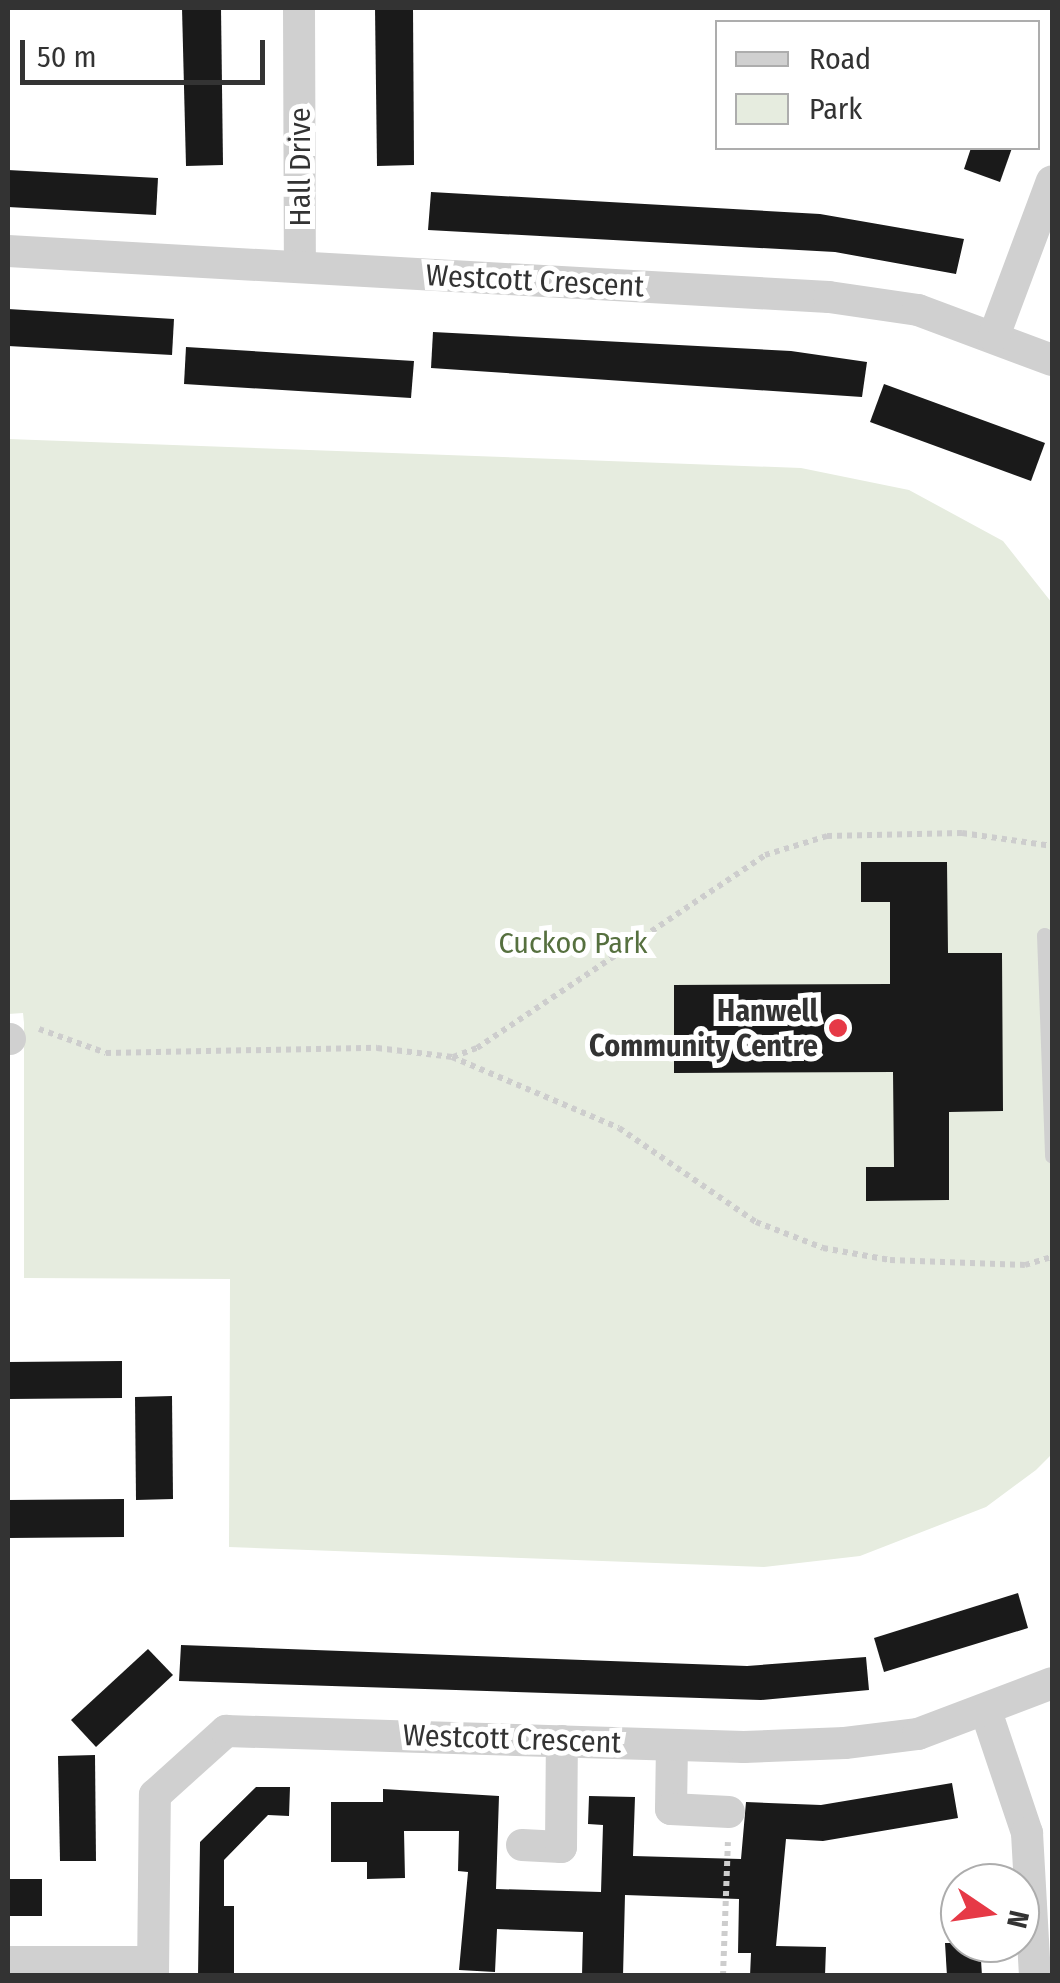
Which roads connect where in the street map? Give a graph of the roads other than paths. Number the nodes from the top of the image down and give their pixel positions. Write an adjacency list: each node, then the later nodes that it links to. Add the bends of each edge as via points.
1 (299, 8): 4 (street, Hall Drive)
2 (1052, 181): 5 (street)
3 (8, 251): 4 (street, Westcott Crescent)
4 (300, 267): 5 (street, Westcott Crescent, via 829,297 918,310)
5 (994, 336): 6 (street, Westcott Crescent)
6 (1052, 360)
7 (1052, 940): 8 (lane, via 1044,934)
8 (1052, 1156)
9 (1052, 1684): 10 (street, Westcott Crescent)
10 (986, 1711): 12 (street, Westcott Crescent, via 918,1734 845,1743); 17 (street, via 1027,1833)
11 (562, 1741): 12 (street, Westcott Crescent); 14 (street, via 560,1847); 16 (street, Westcott Crescent, via 226,1731 155,1795)
12 (672, 1746): 13 (street, via 672,1809)
13 (729, 1812)
14 (522, 1846)
15 (8, 1962): 16 (street)
16 (153, 1969)
17 (1034, 1976)

